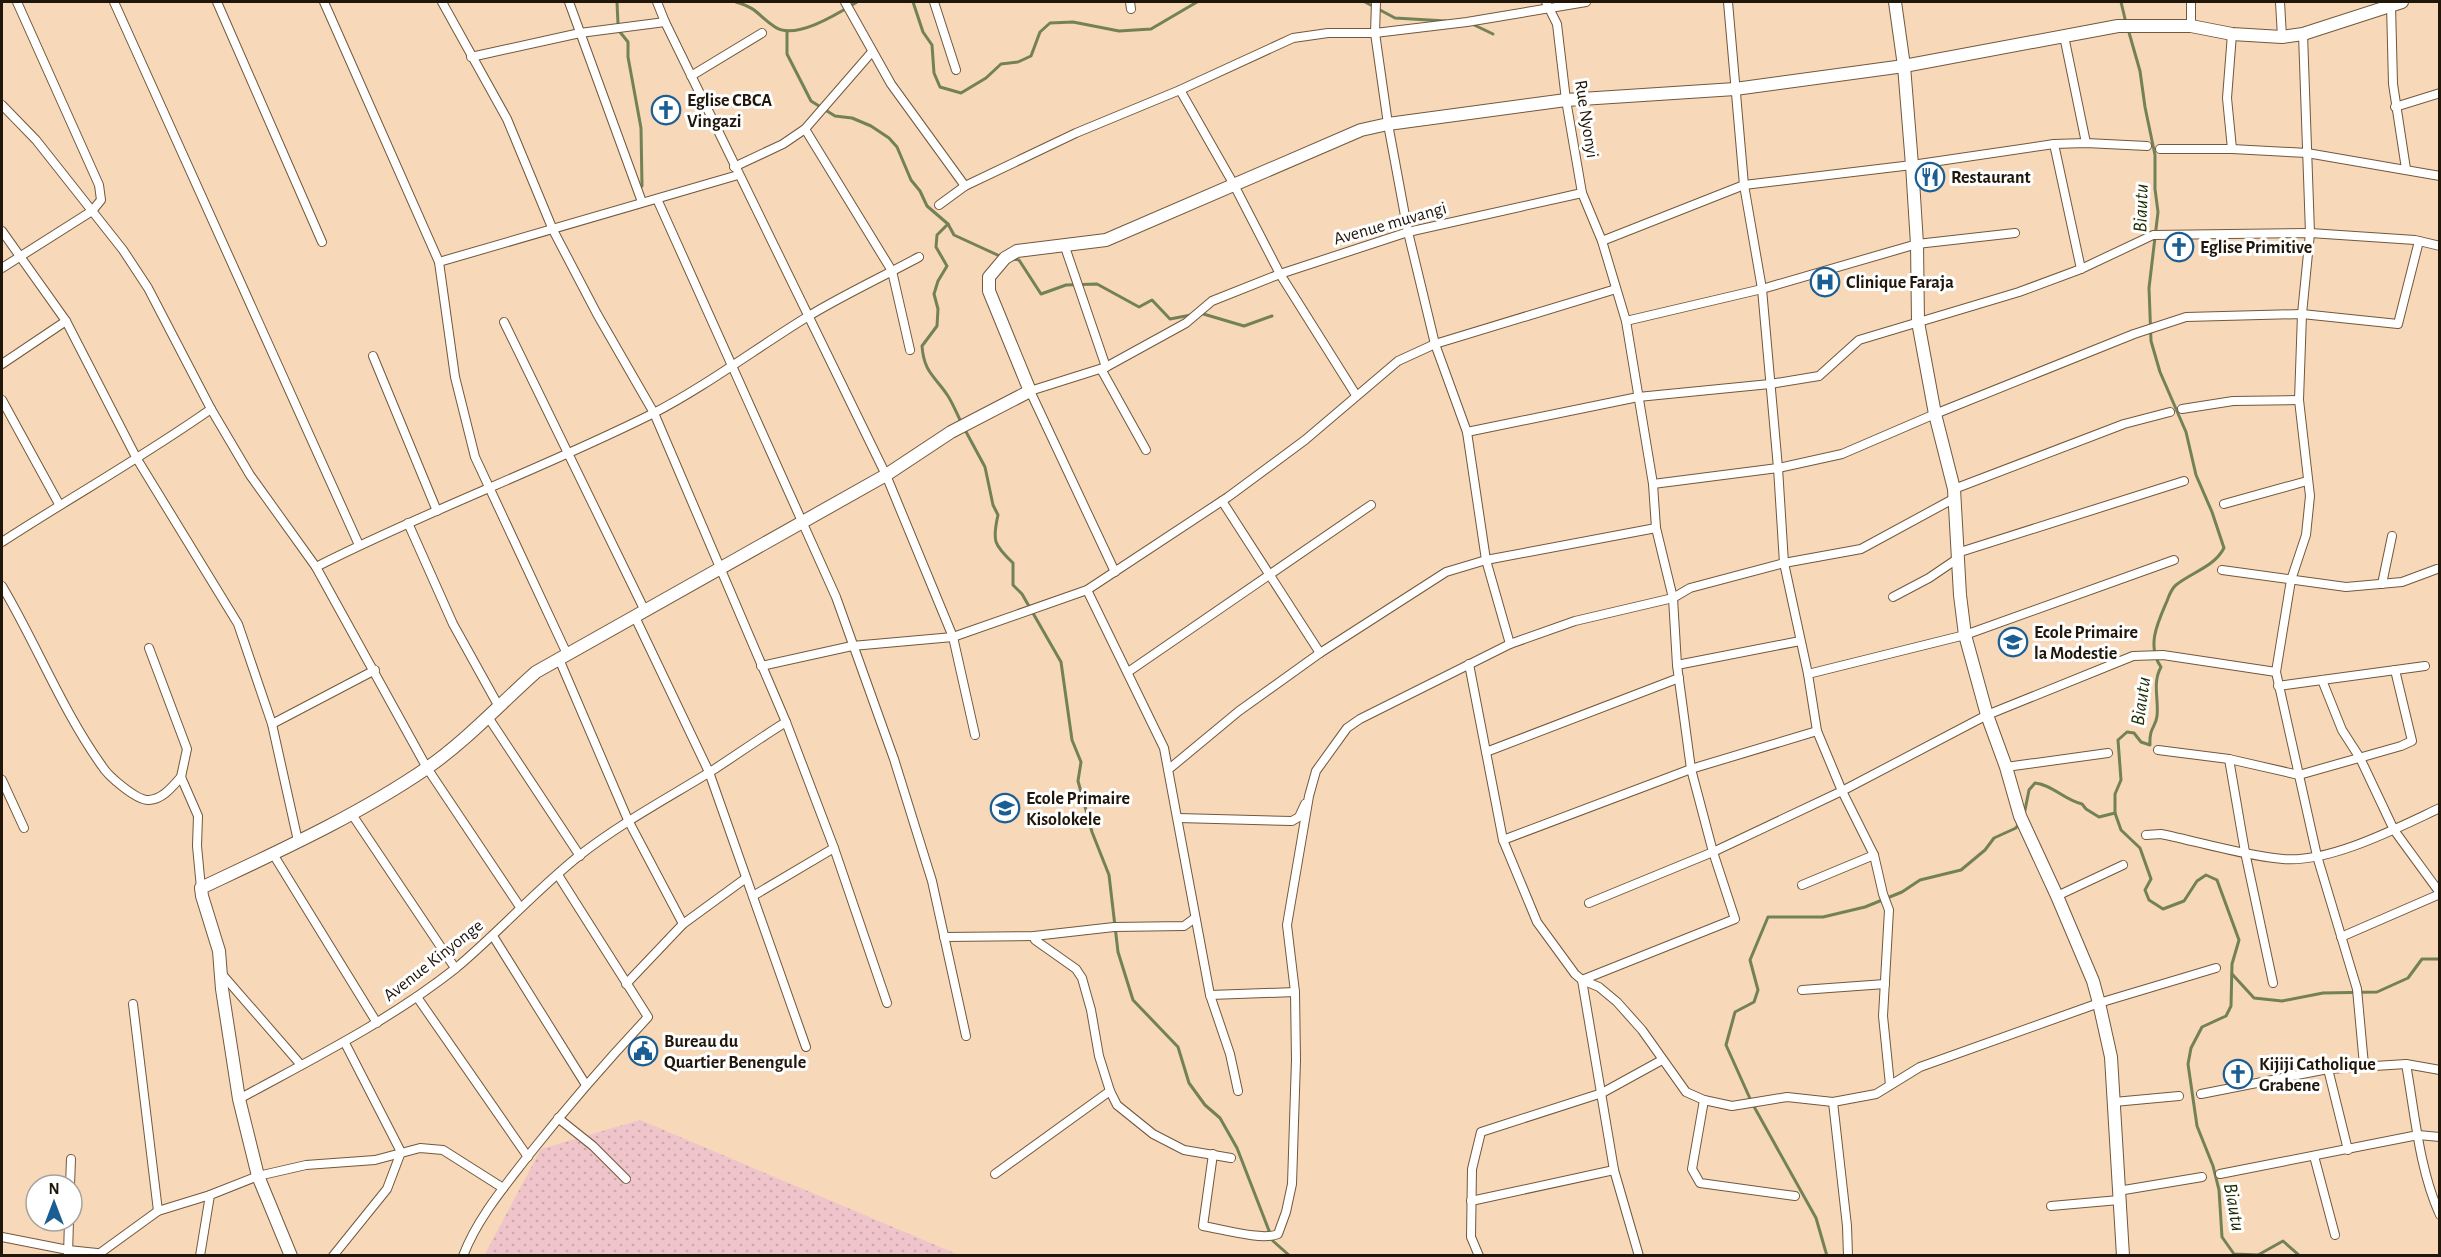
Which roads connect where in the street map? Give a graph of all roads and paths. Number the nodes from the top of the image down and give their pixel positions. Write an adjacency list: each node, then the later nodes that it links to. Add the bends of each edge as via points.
1 (16, 2): 58 (street, via 99,185 101,200)
2 (114, 2): 123 (street)
3 (217, 2): 66 (street)
4 (324, 2): 72 (street)
5 (442, 2): 29 (street)
6 (569, 2): 21 (street)
7 (657, 2): 19 (street)
8 (845, 2): 28 (street)
9 (934, 2): 31 (street)
10 (1586, 2): 16 (street)
11 (1728, 2): 33 (street)
12 (1896, 2): 30 (street)
13 (2191, 2): 20 (street)
14 (2280, 2): 27 (street)
15 (2397, 3): 18 (street); 38 (street)
16 (1547, 4): 23 (street, via 1467,22); 36 (street, Rue Nyonyi, via 1557,24)
17 (1377, 6): 23 (street)
18 (2376, 6): 25 (street)
19 (665, 22): 21 (street); 32 (street)
20 (2192, 26): 24 (street); 26 (street, via 2118,26)
21 (580, 33): 29 (street); 56 (street)
22 (762, 33): 32 (street)
23 (1375, 33): 34 (street, via 1293,38); 39 (street)
24 (2232, 34): 27 (street); 45 (street, via 2227,98)
25 (2303, 34): 27 (street); 46 (street)
26 (2064, 36): 30 (street); 41 (street)
27 (2282, 37)
28 (872, 53): 40 (street); 53 (street)
29 (471, 57): 59 (street, via 507,119)
30 (1904, 66): 33 (street); 47 (street)
31 (956, 70)
32 (691, 76): 49 (street)
33 (1735, 89): 36 (street); 52 (street)
34 (1180, 90): 51 (street); 53 (street, via 1076,133)
35 (2439, 93): 38 (street)
36 (1566, 100): 39 (street); 54 (street, Rue Nyonyi)
37 (2, 105): 58 (street, via 36,140)
38 (2395, 107): 48 (street)
39 (1388, 124): 51 (street, via 1361,130); 61 (street)
40 (805, 129): 49 (street); 75 (street)
41 (2086, 143): 42 (street); 43 (street)
42 (2054, 144): 47 (street); 74 (street)
43 (2147, 146)
44 (2160, 149): 45 (street)
45 (2232, 149): 46 (street)
46 (2307, 153): 48 (street); 63 (street)
47 (1912, 165): 52 (street); 67 (street)
48 (2406, 169): 50 (street)
49 (736, 171): 55 (street); 80 (street)
50 (2439, 176)
51 (1233, 183): 69 (street, via 1106,240); 76 (street)
52 (1744, 185): 64 (street); 78 (street)
53 (965, 186): 57 (street)
54 (1582, 193): 61 (street, Avenue muvangi); 64 (street, Rue Nyonyi)
55 (657, 199): 56 (street); 89 (street)
56 (642, 202): 59 (street)
57 (939, 205)
58 (92, 211): 70 (street); 97 (street, via 148,288)
59 (553, 230): 72 (street); 99 (street)
60 (2, 231): 70 (street)
61 (1408, 232): 76 (street, Avenue muvangi); 85 (street)
62 (2015, 233): 67 (street)
63 (2310, 233): 65 (street); 74 (street, via 2157,234); 79 (street)
64 (1602, 241): 77 (street, Rue Nyonyi)
65 (2419, 241): 68 (street); 79 (street, via 2398,324)
66 (322, 242)
67 (1917, 244): 78 (street); 84 (street)
68 (2439, 246)
69 (1065, 247): 90 (street); 92 (street, via 1017,251 1005,258 989,277 989,291)
70 (21, 256): 73 (street); 81 (street)
71 (919, 257): 75 (street)
72 (439, 262): 111 (street, via 455,377 475,457)
73 (2, 268)
74 (2081, 269): 84 (street)
75 (892, 271): 80 (street); 86 (street)
76 (1280, 274): 90 (street, Avenue muvangi, via 1212,301 1186,322); 93 (street)
77 (1616, 289): 82 (street, Rue Nyonyi); 85 (street)
78 (1761, 289): 82 (street); 91 (street)
79 (2302, 314): 96 (street); 101 (street, via 2186,317)
80 (808, 316): 89 (street); 107 (street)
81 (66, 321): 88 (street); 105 (street)
82 (1626, 321): 94 (street, Rue Nyonyi)
83 (504, 322): 104 (street)
84 (1918, 322): 91 (street, via 1859,340 1819,376); 101 (street)
85 (1435, 344): 93 (street, via 1398,361); 102 (street)
86 (910, 350)
87 (374, 356): 117 (street)
88 (2, 364)
89 (734, 365): 99 (street); 118 (street)
90 (1104, 368): 92 (street, Avenue muvangi); 103 (street)
91 (1770, 384): 94 (street); 106 (street)
92 (1030, 391): 107 (street, via 962,426); 132 (street)
93 (1356, 394): 113 (street, via 1305,440)
94 (1638, 397): 102 (street); 110 (street, Rue Nyonyi)
95 (2, 400): 114 (street)
96 (2299, 400): 98 (street, via 2233,401); 109 (street)
97 (211, 409): 105 (street); 128 (street, via 250,475)
98 (2182, 409)
99 (654, 412): 104 (street); 129 (street)
100 (2170, 412): 112 (street, via 2124,424)
101 (1935, 414): 106 (street, via 1842,454); 112 (street)
102 (1467, 432): 125 (street)
103 (1146, 450)
104 (568, 453): 111 (street); 140 (street)
105 (138, 459): 114 (street); 165 (street, via 238,624)
106 (1778, 468): 110 (street); 127 (street)
107 (886, 476): 118 (street); 142 (street)
108 (2184, 481): 124 (street)
109 (2307, 481): 115 (street); 134 (street, via 2310,496 2306,535)
110 (1653, 484): 120 (street, Rue Nyonyi)
111 (488, 489): 117 (street); 148 (street)
112 (1954, 493): 124 (street); 127 (street, via 1861,549)
113 (1222, 501): 132 (street); 133 (street)
114 (59, 504): 122 (street)
115 (2224, 504)
116 (1371, 505): 133 (street)
117 (437, 511): 119 (street)
118 (804, 522): 129 (street); 145 (street)
119 (408, 523): 123 (street); 161 (street, via 453,624)
120 (1656, 528): 125 (street); 139 (street, Rue Nyonyi)
121 (2392, 536): 135 (street)
122 (2, 542)
123 (359, 545): 128 (street)
124 (1957, 556): 138 (street, via 1929,578); 141 (street)
125 (1485, 560): 144 (street); 147 (street, via 1446,572)
126 (2174, 560): 141 (street)
127 (1784, 563): 139 (street, via 1690,588); 143 (street)
128 (316, 567): 153 (street)
129 (722, 569): 140 (street); 151 (street)
130 (2437, 569): 135 (street, via 2402,582)
131 (2222, 570): 134 (street)
132 (1115, 572): 137 (street)
133 (1268, 575): 147 (street); 155 (street)
134 (2290, 580): 135 (street, via 2346,587); 156 (street)
135 (2382, 584)
136 (2, 586): 179 (street, via 63,703 103,769 138,799 149,801 168,792)
137 (1087, 590): 142 (street); 155 (street)
138 (1893, 597)
139 (1673, 598): 144 (street, via 1575,621); 150 (street, Rue Nyonyi)
140 (639, 612): 148 (street); 177 (street)
141 (1965, 634): 157 (street); 162 (street)
142 (953, 637): 145 (street); 167 (street)
143 (1800, 641): 150 (street); 157 (street)
144 (1510, 644): 149 (street)
145 (852, 646): 151 (street); 213 (street, via 894,759 932,881)
146 (149, 648): 179 (street, via 186,748)
147 (1320, 652): 175 (street)
148 (563, 656): 161 (street, via 536,672); 186 (street)
149 (1469, 664): 169 (street); 182 (street, via 1347,728 1316,771)
150 (1677, 665): 158 (street, Rue Nyonyi)
151 (761, 666): 164 (street)
152 (2425, 666): 154 (street)
153 (375, 670): 165 (street); 174 (street)
154 (2395, 670): 159 (street); 171 (street, via 2412,741)
155 (1128, 672): 175 (street, via 1164,748)
156 (2276, 672): 160 (street); 162 (street, via 2163,655 2133,656)
157 (1808, 674): 166 (street)
158 (1679, 678): 169 (street); 176 (street, Rue Nyonyi)
159 (2322, 680): 160 (street); 171 (street, via 2342,730)
160 (2278, 686): 178 (street)
161 (498, 705): 163 (street)
162 (1987, 715): 173 (street); 181 (street)
163 (488, 717): 174 (street); 197 (street)
164 (786, 722): 177 (street, Avenue Kinyonge); 192 (street)
165 (272, 724): 191 (street)
166 (1817, 731): 176 (street); 181 (street)
167 (975, 735)
168 (2158, 750): 172 (street)
169 (1486, 752): 190 (street)
170 (2108, 753): 173 (street)
171 (2360, 758): 178 (street); 188 (street)
172 (2229, 759): 178 (street); 194 (street)
173 (2006, 767): 206 (street, via 2022,822)
174 (427, 768): 184 (street); 208 (street)
175 (1169, 769): 185 (street)
176 (1691, 769): 190 (street); 193 (street, Rue Nyonyi)
177 (709, 772): 186 (street, Avenue Kinyonge); 201 (street)
178 (2299, 775): 198 (street)
179 (180, 777): 203 (street, via 198,816)
180 (2, 780): 187 (street)
181 (1842, 791): 193 (street); 196 (street)
182 (1309, 796): 185 (street, via 1299,817 1292,821); 223 (street, via 1287,925)
183 (2439, 808): 188 (street)
184 (351, 813): 191 (street); 215 (street)
185 (1178, 818): 209 (street)
186 (628, 819): 197 (street, Avenue Kinyonge); 210 (street)
187 (24, 828)
188 (2394, 830): 198 (street); 204 (street)
189 (2146, 835): 194 (street, via 2162,834)
190 (1503, 840): 218 (street, via 1537,922)
191 (298, 841): 195 (street)
192 (834, 848): 205 (street); 226 (street)
193 (1713, 852): 207 (street); 218 (street, Rue Nyonyi, via 1735,919)
194 (2245, 852): 198 (street, via 2284,860); 219 (street)
195 (273, 854): 203 (street); 229 (street)
196 (1874, 855): 202 (street); 221 (street, via 1889,910)
197 (580, 856): 200 (street, Avenue Kinyonge)
198 (2317, 856): 214 (street)
199 (2123, 865): 206 (street)
200 (558, 875): 208 (street, Avenue Kinyonge); 220 (street)
201 (746, 878): 205 (street); 210 (street)
202 (1802, 885)
203 (201, 888): 217 (street)
204 (2439, 894): 214 (street)
205 (753, 896): 232 (street)
206 (2057, 896): 227 (street)
207 (1589, 903)
208 (520, 908): 211 (street, Avenue Kinyonge)
209 (1195, 918): 212 (street, via 1184,926 1114,927); 224 (street)
210 (683, 924): 220 (street)
211 (493, 936): 215 (street, Avenue Kinyonge); 240 (street)
212 (1034, 936): 213 (street); 242 (street, via 1082,978)
213 (944, 937): 230 (street)
214 (2341, 937): 236 (street, via 2357,989)
215 (455, 968): 225 (street, Avenue Kinyonge)
216 (2216, 968): 227 (street)
217 (221, 972): 235 (street); 246 (street)
218 (1582, 980): 233 (street, via 1599,987 1617,1002); 243 (street)
219 (2273, 983)
220 (626, 984): 240 (street, via 648,1017)
221 (1885, 984): 222 (street); 239 (street, via 1883,1016)
222 (1802, 990)
223 (1295, 992): 224 (street); 255 (street, via 1292,1184 1278,1234 1258,1236 1203,1226)
224 (1210, 995): 241 (street)
225 (417, 997): 229 (street, Avenue Kinyonge); 257 (street)
226 (887, 1003)
227 (2099, 1003): 239 (street, via 1920,1067); 249 (street)
228 (133, 1004): 273 (street)
229 (377, 1023): 231 (street, Avenue Kinyonge)
230 (966, 1035)
231 (345, 1043): 235 (street, Avenue Kinyonge); 254 (street)
232 (806, 1047)
233 (1662, 1060): 243 (street); 247 (street, via 1686,1092)
234 (2406, 1064): 236 (street); 238 (street); 251 (street)
235 (301, 1065): 246 (street, Avenue Kinyonge)
236 (2364, 1065): 237 (street)
237 (2328, 1069): 244 (street); 253 (street)
238 (2439, 1070)
239 (1890, 1084): 248 (street, via 1876,1094)
240 (586, 1085): 250 (street)
241 (1238, 1090)
242 (1110, 1091): 255 (street, via 1117,1105 1153,1134 1184,1150); 262 (street)
243 (1602, 1093): 260 (street); 271 (street, via 1481,1132 1472,1169)
244 (2201, 1094)
245 (2179, 1096): 249 (street)
246 (239, 1100): 264 (street)
247 (1704, 1100): 248 (street, via 1732,1106 1787,1097); 269 (street, via 1692,1169 1700,1183)
248 (1833, 1102): 286 (street)
249 (2114, 1102): 270 (street)
250 (558, 1118): 257 (street); 266 (street)
251 (2418, 1135): 252 (street); 253 (street); 274 (street)
252 (2439, 1137)
253 (2348, 1150): 256 (street)
254 (401, 1152): 264 (street, via 375,1160 306,1165); 267 (street, via 420,1148 443,1150); 282 (street, via 387,1189)
255 (1213, 1154): 258 (street)
256 (2314, 1156): 263 (street); 276 (street)
257 (528, 1157): 267 (street)
258 (1231, 1158)
259 (71, 1159): 261 (street)
260 (1614, 1170): 271 (street); 285 (street)
261 (70, 1173)
262 (994, 1174)
263 (2220, 1174)
264 (258, 1176): 268 (street); 281 (street)
265 (2202, 1177): 270 (street)
266 (626, 1179)
267 (503, 1188): 283 (street)
268 (210, 1195): 273 (street); 280 (street)
269 (1795, 1196)
270 (2119, 1196): 272 (street); 287 (street)
271 (1471, 1201): 284 (street, via 1471,1238)
272 (2051, 1206)
273 (158, 1211): 279 (street)
274 (2439, 1215)
275 (69, 1233): 278 (street)
276 (2335, 1234)
277 (2, 1237): 278 (street)
278 (68, 1253): 279 (street)
279 (97, 1254)
280 (200, 1256)
281 (291, 1256)
282 (333, 1256)
283 (463, 1256)
284 (1479, 1256)
285 (1639, 1256)
286 (1848, 1256)
287 (2123, 1256)

